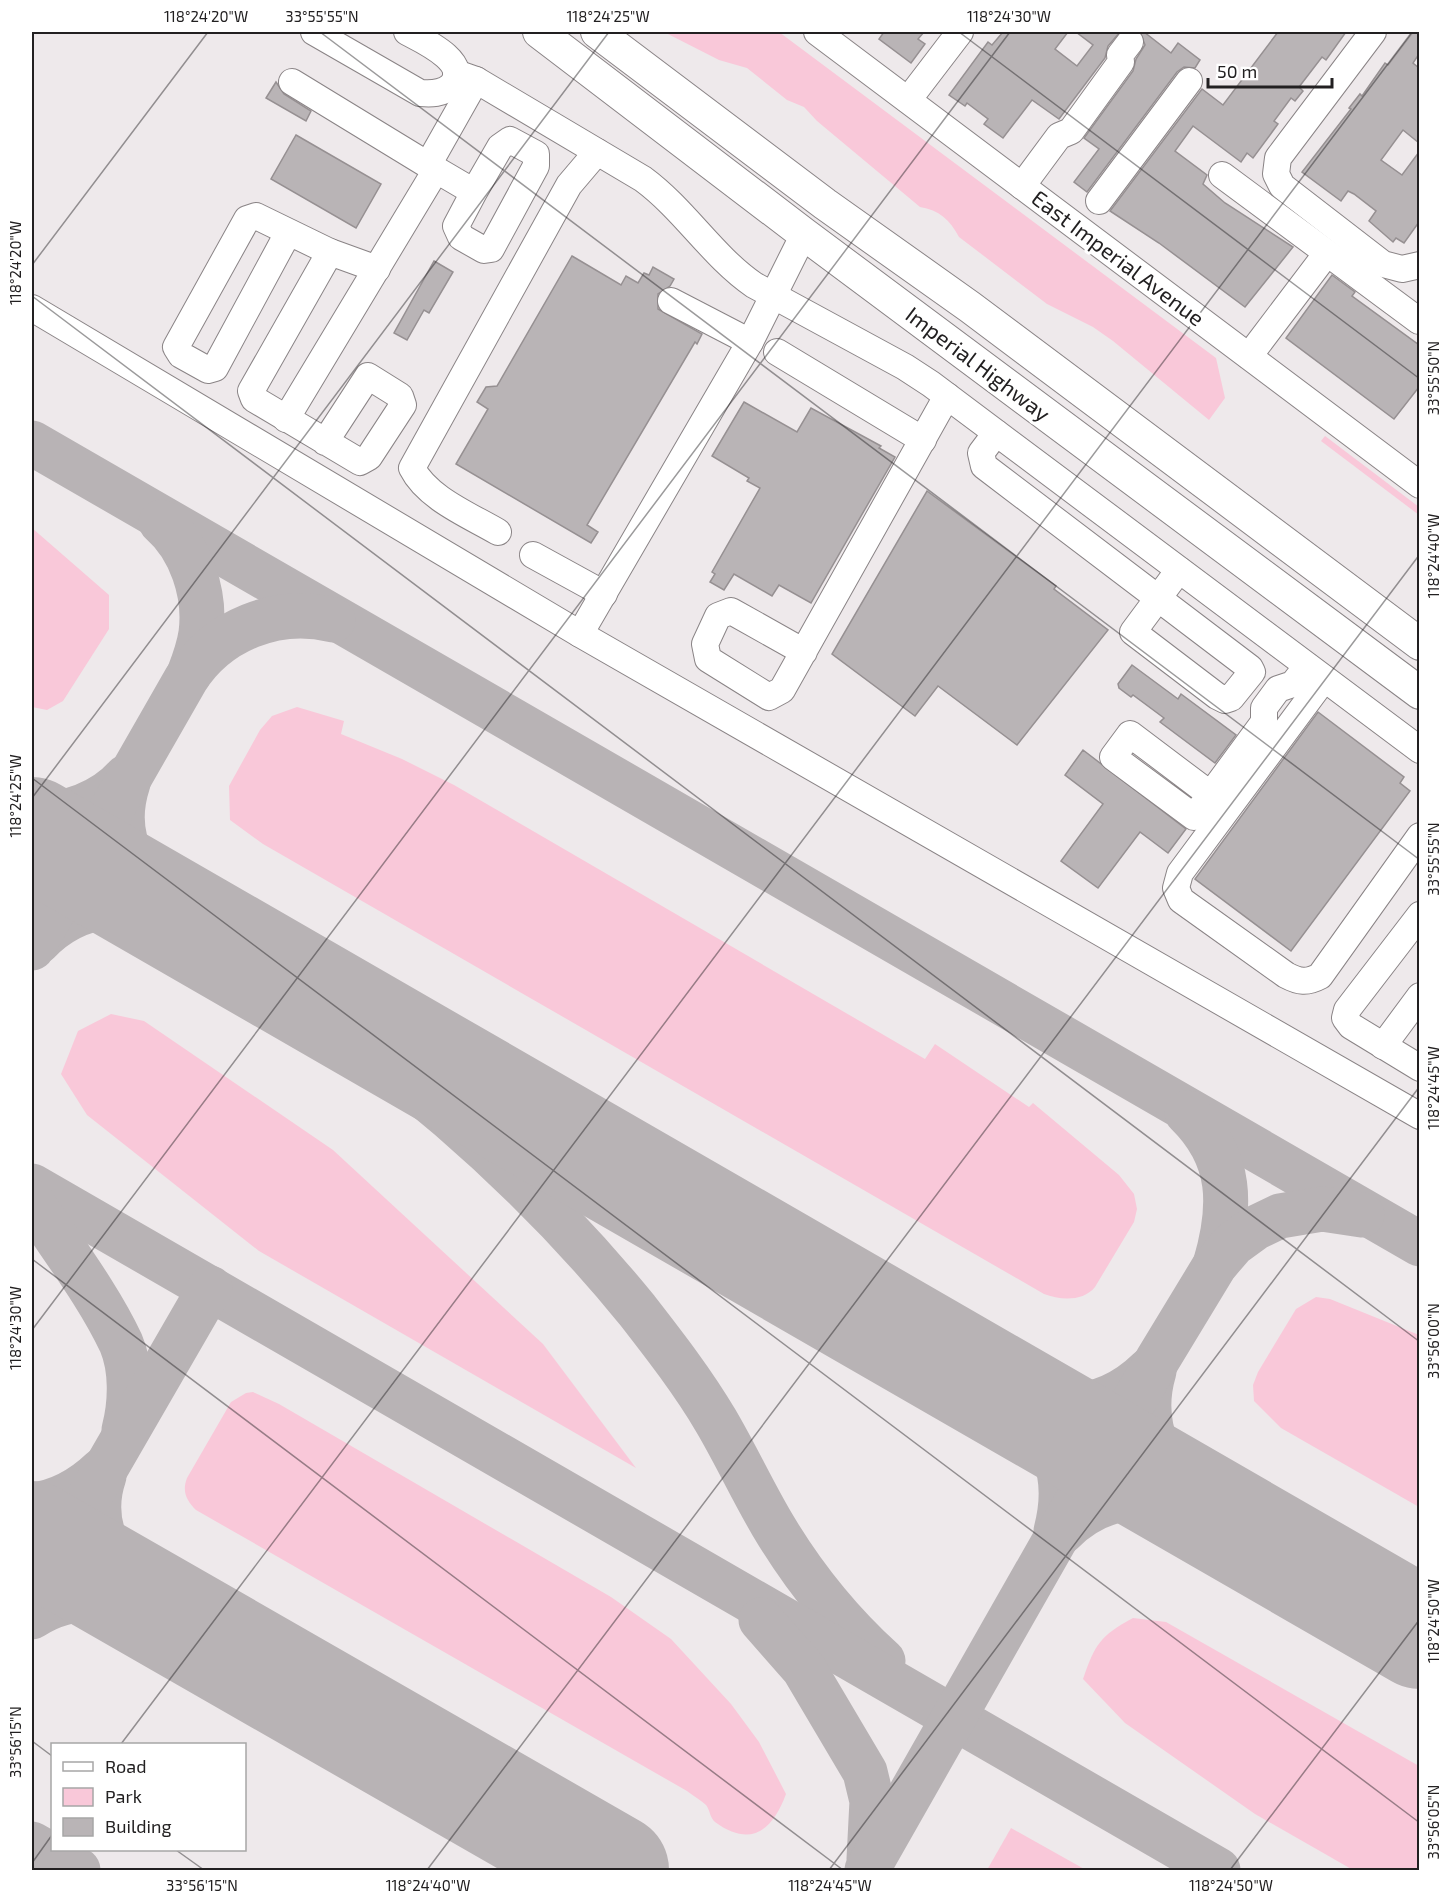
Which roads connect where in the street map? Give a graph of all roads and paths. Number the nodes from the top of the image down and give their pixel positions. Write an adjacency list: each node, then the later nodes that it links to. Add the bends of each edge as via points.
1 (314, 32): 9 (street, via 420,93 446,90)
2 (407, 32): 9 (street, via 444,53)
3 (539, 32): 21 (main road, Imperial Highway)
4 (597, 32): 18 (main road, Imperial Highway)
5 (817, 32): 12 (street, East Imperial Avenue)
6 (960, 32): 12 (street)
7 (1373, 32): 24 (street, via 1278,158 1276,174 1282,186 1383,264)
8 (1125, 48): 16 (street, via 1121,62 1071,131 1059,136)
9 (466, 76): 13 (street); 14 (street)
10 (1189, 81): 19 (street)
11 (292, 82): 14 (street)
12 (908, 100): 16 (street, East Imperial Avenue)
13 (597, 152): 26 (street, via 652,186 735,272); 41 (street, via 568,185 412,468 419,481)
14 (432, 168): 17 (street); 25 (street)
15 (1222, 175): 23 (street)
16 (1022, 186): 19 (street, East Imperial Avenue)
17 (474, 192)
18 (825, 204): 21 (main road); 47 (main road, Imperial Highway, via 970,307)
19 (1078, 229): 32 (street, East Imperial Avenue)
20 (288, 232): 20 (street, via 256,216 247,219 176,347 181,355 208,370 215,368); 22 (street)
21 (804, 234): 26 (street); 50 (main road, Imperial Highway)
22 (330, 252): 25 (street); 34 (street, via 251,391 254,399)
23 (1327, 253): 29 (street); 32 (street)
24 (1411, 267)
25 (377, 269): 34 (street)
26 (774, 296): 30 (street); 33 (street, via 906,367)
27 (672, 301): 30 (street)
28 (32, 308): 46 (street)
29 (1419, 321)
30 (750, 342): 44 (street)
31 (777, 352): 36 (street)
32 (1249, 356): 38 (street, East Imperial Avenue)
33 (947, 396): 35 (street); 36 (street)
34 (286, 419): 37 (street)
35 (996, 433): 39 (street); 40 (street, via 981,453 984,466)
36 (923, 440): 48 (street)
37 (325, 442)
38 (1418, 477)
39 (1088, 501): 40 (street); 43 (street)
40 (1068, 529): 45 (street)
41 (498, 532)
42 (533, 555): 44 (street)
43 (1179, 570): 45 (street); 49 (street)
44 (604, 594): 46 (street)
45 (1159, 599): 45 (street, via 1133,632 1217,696 1231,698 1252,672 1250,668)
46 (580, 634): 58 (street)
47 (1419, 644)
48 (804, 652)
49 (1308, 676): 51 (street); 52 (street, via 1278,689 1264,708 1264,722); 53 (street, via 1180,873 1176,888 1181,900 1286,975 1309,982 1320,976)
50 (1419, 693)
51 (1419, 750)
52 (1211, 795)
53 (1419, 836)
54 (1419, 915): 56 (street, via 1347,1010 1345,1018 1351,1026)
55 (1419, 996): 56 (street)
56 (1383, 1046): 57 (street)
57 (1419, 1068)
58 (1419, 1116)

